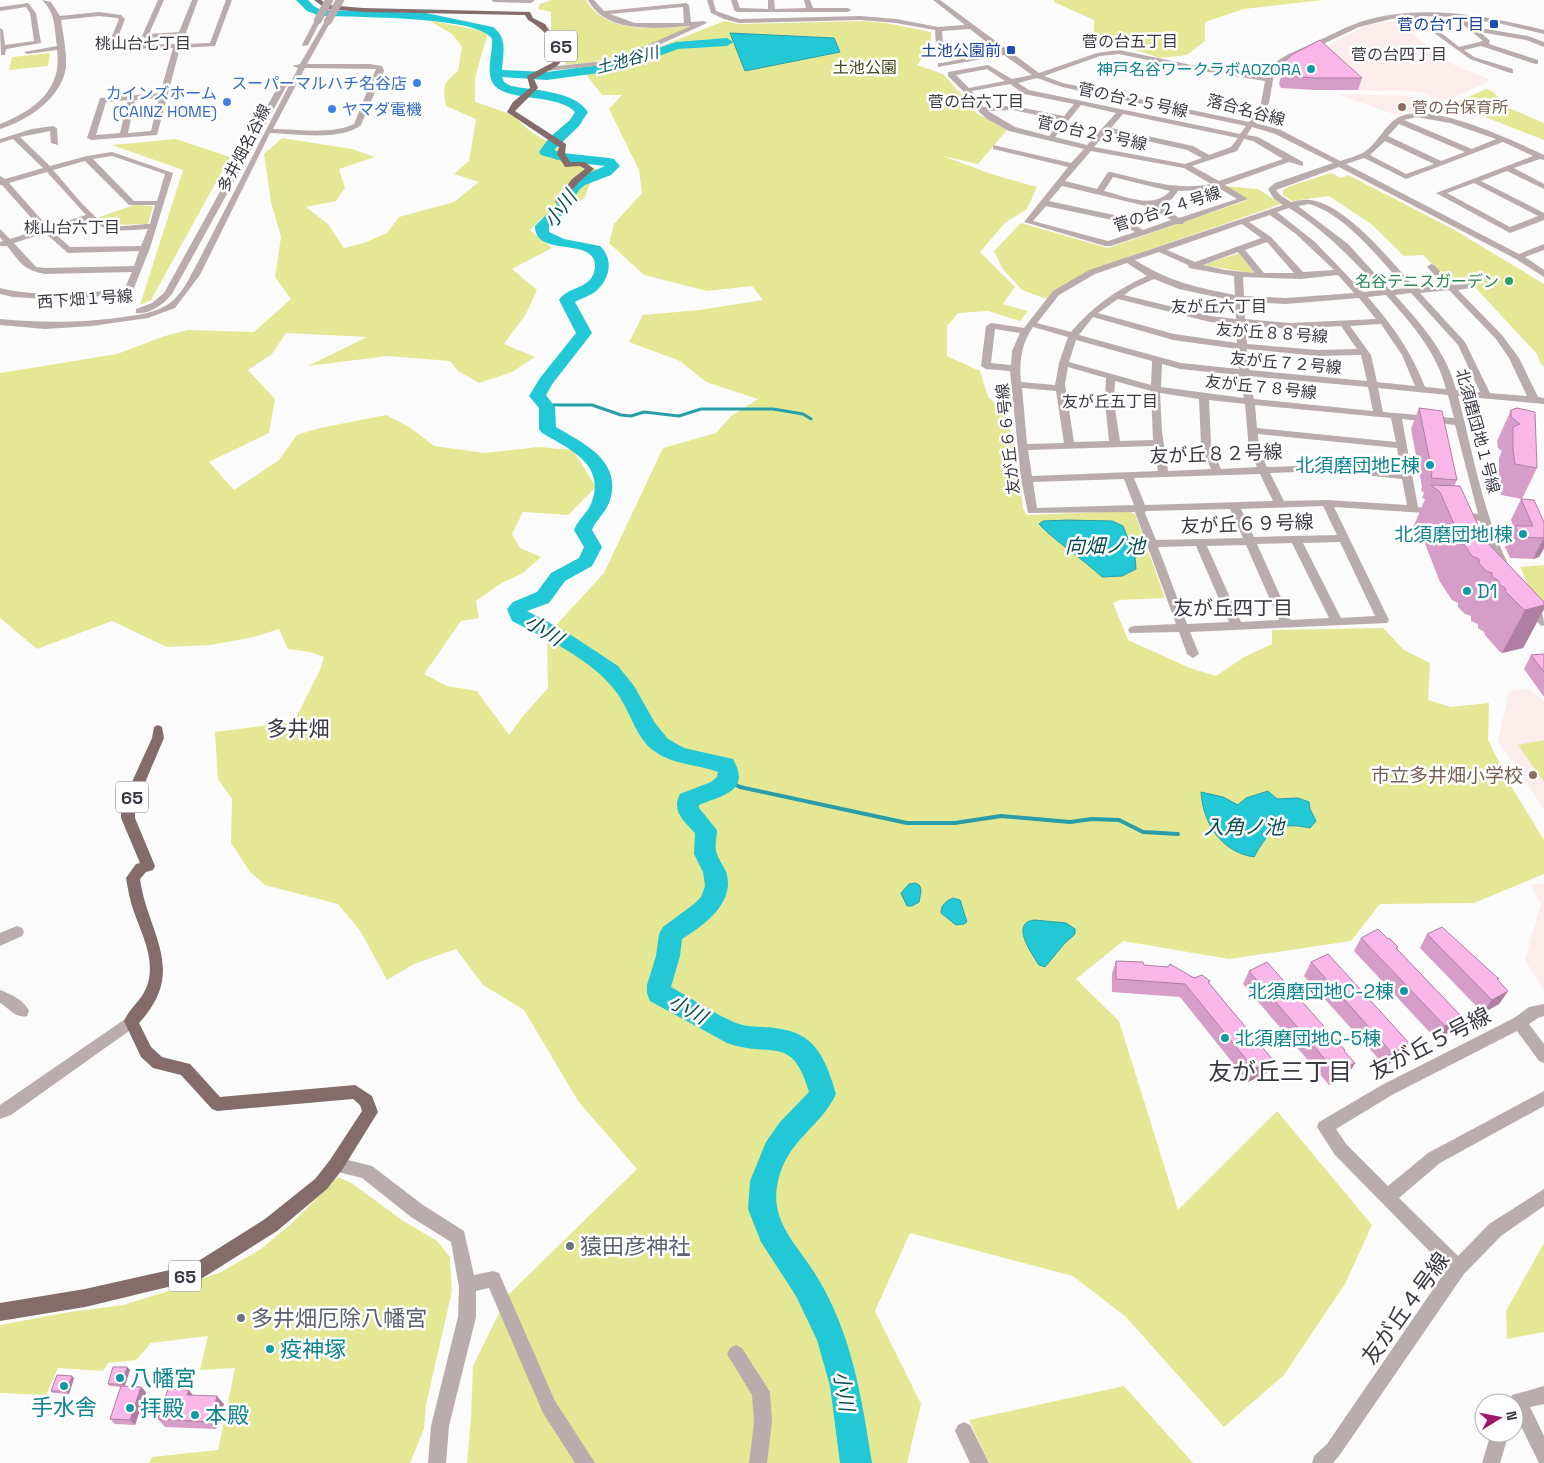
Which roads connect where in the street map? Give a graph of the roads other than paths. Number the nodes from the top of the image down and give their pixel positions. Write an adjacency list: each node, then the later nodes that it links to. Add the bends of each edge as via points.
1 (44, 0): 26 (street, via 50,3)
2 (161, 0): 36 (street, via 145,36)
3 (195, 0): 36 (street)
4 (228, 0): 40 (street, via 213,45)
5 (317, 0): 22 (main road, 65, via 326,7 363,10)
6 (329, 0): 49 (street, 多井畑名谷線, bridge)
7 (340, 0): 50 (street, 多井畑名谷線, bridge)
8 (496, 0): 16 (street)
9 (591, 0): 23 (street)
10 (710, 0): 27 (street, via 713,12)
11 (734, 0): 21 (street, via 737,10)
12 (770, 0): 21 (street)
13 (807, 0): 19 (street)
14 (846, 0): 20 (street)
15 (936, 0): 31 (street, 落合名谷線)
16 (531, 1): 22 (street)
17 (686, 3): 23 (street); 30 (street)
18 (0, 9): 43 (street, via 28,5 33,13 38,43)
19 (810, 10): 20 (street); 21 (street)
20 (848, 10): 28 (street)
21 (772, 11)
22 (528, 12): 52 (main road, 65, via 530,19 542,25 568,51)
23 (603, 13): 30 (street, via 621,23 633,25)
24 (1455, 14): 25 (street); 33 (street); 35 (street)
25 (1414, 15): 42 (street); 55 (street, via 1373,20 1355,26 1280,63)
26 (58, 18): 40 (street, via 99,14 119,16 122,19 113,41 122,47); 41 (street)
27 (726, 18): 28 (street, via 739,21); 29 (street)
28 (851, 18): 32 (street, via 896,21)
29 (704, 23): 30 (street); 52 (street, via 614,62)
30 (688, 24)
31 (970, 26): 32 (street); 44 (street, 落合名谷線)
32 (938, 29): 39 (street)
33 (1472, 29): 37 (street, via 1488,42); 38 (street, via 1528,38)
34 (0, 30): 43 (street)
35 (1544, 31)
36 (182, 34): 40 (street)
37 (1483, 44): 42 (street); 47 (street)
38 (1544, 45)
39 (940, 46)
40 (177, 47): 58 (street)
41 (59, 48): 43 (street); 67 (street, via 62,67 51,91 26,114)
42 (1458, 49): 53 (street, via 1472,58)
43 (1, 51)
44 (1005, 53): 45 (street); 46 (street, 落合名谷線)
45 (977, 59): 48 (street); 51 (street, 菅の台２５号線)
46 (1016, 62): 51 (street); 54 (street, 落合名谷線)
47 (1535, 62)
48 (941, 65)
49 (293, 66): 50 (street); 135 (street, 多井畑名谷線)
50 (302, 66): 69 (street, 多井畑名谷線); 69 (street, via 370,66 380,71 354,128 340,131)
51 (988, 67): 56 (street, 菅の台２５号線); 57 (street, via 950,74)
52 (549, 69): 100 (main road, 65, via 530,78 534,88 511,112 563,146 568,165 582,164 590,169)
53 (1510, 72)
54 (1037, 76): 55 (street, via 1099,54 1119,52); 56 (street); 66 (street, 落合名谷線, via 1062,85)
55 (1269, 79): 66 (street, 菅の台２３号線, via 1268,97)
56 (1010, 82): 57 (street); 60 (street, 菅の台２５号線)
57 (967, 90): 62 (street, 菅の台２３号線)
58 (163, 95): 59 (street); 71 (street, via 154,133)
59 (132, 98): 71 (street); 71 (street, via 103,100 91,138)
60 (1019, 99): 61 (street, 菅の台２５号線); 62 (street); 64 (street)
61 (1079, 103): 63 (street, 菅の台２５号線); 64 (street)
62 (981, 109): 74 (street, 菅の台２３号線, via 1012,130)
63 (1121, 112): 68 (street, 菅の台２４号線); 72 (street, 菅の台２５号線)
64 (1066, 120): 74 (street)
65 (1399, 121): 73 (street); 75 (street, via 1410,115 1434,116); 80 (street)
66 (1251, 124): 72 (street, 菅の台２３号線); 86 (street, 落合名谷線, via 1278,132)
67 (0, 127)
68 (1105, 129): 79 (street, 菅の台２４号線); 84 (street, via 1190,148)
69 (268, 131): 140 (street, 多井畑名谷線, via 193,277)
70 (14, 136): 76 (street); 77 (street, via 53,128); 92 (street)
71 (123, 136)
72 (1243, 137): 84 (street, 菅の台２３号線, via 1234,149); 85 (street, 菅の台２５号線, via 1255,139)
73 (1385, 138): 81 (street); 88 (street)
74 (1050, 139): 79 (street, 菅の台２３号線)
75 (1502, 140): 80 (street); 82 (street)
76 (0, 141)
77 (56, 142)
78 (996, 147): 89 (street)
79 (1088, 148): 89 (street, 菅の台２４号線); 90 (street, 菅の台２３号線)
80 (1472, 152): 88 (street)
81 (1365, 155): 86 (street); 88 (street, via 1406,177)
82 (1542, 157): 91 (street)
83 (87, 158): 92 (street); 102 (street, via 132,203); 102 (street, via 112,154 169,174)
84 (1209, 158): 90 (street, 菅の台２３号線)
85 (1289, 159): 87 (street, 菅の台２５号線); 96 (street)
86 (1340, 163): 104 (street, 北須磨団地１号線, via 1272,188 1273,194); 120 (street, 落合名谷線)
87 (1300, 164)
88 (1440, 164)
89 (1073, 166): 95 (street, 菅の台２４号線)
90 (1186, 166): 96 (street, 菅の台２４号線)
91 (1507, 168): 93 (street); 97 (street)
92 (48, 169): 94 (street); 106 (street)
93 (1474, 180): 107 (street); 107 (street, via 1440,193 1510,230)
94 (1, 181): 111 (street)
95 (1061, 183): 99 (street); 101 (street, 菅の台２４号線)
96 (1217, 184): 98 (street); 109 (street, 菅の台２４号線, via 1244,199)
97 (1544, 187)
98 (1176, 189): 99 (street, via 1111,174); 103 (street, via 1169,197)
99 (1098, 192): 103 (street)
100 (559, 201)
101 (1045, 202): 113 (street, via 1120,219); 113 (street, 菅の台２４号線, via 1028,222 1108,244)
102 (160, 203): 110 (street)
103 (1153, 205): 109 (street)
104 (1290, 205): 105 (street, 友が丘６６号線); 134 (street, 友が丘６６号線, via 1313,203 1345,221); 136 (street, 北須磨団地１号線, via 1340,241)
105 (1270, 211): 108 (street, 友が丘６６号線); 125 (street, via 1308,239)
106 (91, 216): 110 (street, via 103,226); 111 (street)
107 (1544, 217)
108 (1242, 220): 114 (street); 118 (street, 友が丘６６号線)
109 (1180, 222): 113 (street, 菅の台２４号線)
110 (153, 226): 117 (street)
111 (47, 231): 115 (street); 117 (street, via 68,250)
112 (0, 232): 115 (street)
113 (1142, 233)
114 (1268, 240): 119 (street); 130 (street)
115 (4, 244): 124 (street, via 34,269)
116 (1544, 247): 120 (street)
117 (146, 248): 124 (street)
118 (1159, 249): 121 (street, 友が丘６６号線); 122 (street)
119 (1240, 249): 122 (street); 129 (street)
120 (1519, 257): 127 (street, 落合名谷線)
121 (1127, 259): 128 (street); 147 (street, 友が丘６６号線, via 1092,272 1056,293)
122 (1192, 266): 126 (street)
123 (1431, 267): 132 (street)
124 (138, 269): 133 (street, via 128,293 37,296)
125 (1341, 272): 130 (street); 138 (street)
126 (1238, 274): 129 (street); 139 (street)
127 (1544, 274)
128 (1154, 276): 137 (street); 139 (street, via 1182,287)
129 (1262, 276): 130 (street)
130 (1301, 276)
131 (1468, 286): 132 (street)
132 (1451, 288): 134 (street); 165 (street, via 1499,337)
133 (0, 291)
134 (1414, 291): 136 (street); 162 (street, 友が丘６６号線, via 1462,344)
135 (168, 294): 142 (street, 西下畑１号線, via 154,306 137,312 77,318)
136 (1389, 294): 138 (street); 161 (street, 北須磨団地１号線, via 1431,344 1442,362)
137 (1116, 296): 141 (street); 145 (street, via 1200,317)
138 (1362, 296): 139 (street, via 1286,301); 143 (street)
139 (1240, 299): 145 (street)
140 (171, 307): 144 (street, 西下畑１号線, via 156,314 74,324 45,326)
141 (1092, 314): 148 (street); 149 (street, 友が丘８８号線, via 1173,337)
142 (0, 316)
143 (1383, 321): 146 (street); 160 (street, via 1408,356)
144 (0, 322)
145 (1241, 322): 146 (street, via 1290,326); 149 (street)
146 (1344, 324): 150 (street)
147 (1028, 327): 148 (street, 友が丘７２号線); 153 (street, 友が丘６６号線, via 1017,352); 153 (street, 友が丘７２号線, via 991,326 986,366)
148 (1074, 336): 151 (street, 友が丘７２号線); 152 (street)
149 (1243, 347): 150 (street, 友が丘８８号線, via 1318,353); 154 (street)
150 (1364, 352): 157 (street)
151 (1156, 361): 154 (street, 友が丘７２号線); 159 (street)
152 (1064, 363): 155 (street, 友が丘７８号線); 158 (street)
153 (1015, 368): 156 (street, 友が丘６６号線)
154 (1244, 374): 157 (street, 友が丘７２号線); 164 (street)
155 (1111, 377): 159 (street, 友が丘７８号線); 171 (street, via 1110,416)
156 (1016, 385): 158 (street); 174 (street, 友が丘６６号線)
157 (1374, 386): 160 (street, 友が丘７２号線); 166 (street)
158 (1061, 388): 173 (street)
159 (1155, 390): 163 (street, 友が丘７８号線); 170 (street)
160 (1422, 390): 161 (street, 友が丘７２号線)
161 (1453, 393): 162 (street, 友が丘７２号線); 168 (street, 北須磨団地１号線)
162 (1486, 396): 165 (street, 友が丘７２号線)
163 (1204, 397): 164 (street, 友が丘７８号線); 176 (street, via 1206,445)
164 (1250, 401): 166 (street, 友が丘７８号線); 169 (street)
165 (1539, 401)
166 (1380, 414): 167 (street, 友が丘７８号線)
167 (1396, 416): 168 (street, 友が丘７８号線); 172 (street)
168 (1460, 422): 186 (street, 北須磨団地１号線)
169 (1251, 430): 172 (street); 175 (street, via 1254,450)
170 (1157, 443): 171 (street); 177 (street)
171 (1116, 444): 173 (street)
172 (1400, 445): 179 (street)
173 (1069, 446): 174 (street)
174 (1022, 447): 180 (street, 友が丘６６号線)
175 (1263, 471): 176 (street, 友が丘８２号線); 179 (street, 友が丘８２号線, via 1325,468); 182 (street)
176 (1217, 472): 177 (street, 友が丘８２号線)
177 (1164, 474): 178 (street, 友が丘８２号線)
178 (1128, 475): 180 (street, 友が丘８２号線); 184 (street)
179 (1407, 476): 185 (street)
180 (1026, 479): 184 (street, 友が丘６６号線, via 1032,511)
181 (1326, 502): 182 (street, 友が丘６６号線); 185 (street, 友が丘６６号線); 187 (street)
182 (1280, 504): 183 (street, 友が丘６６号線)
183 (1234, 506): 184 (street, 友が丘６６号線); 189 (street)
184 (1141, 508): 190 (street, via 1140,514)
185 (1413, 509): 186 (street, 友が丘６６号線)
186 (1484, 518): 192 (street, 北須磨団地１号線)
187 (1343, 538): 188 (street, 友が丘６９号線); 194 (street, via 1384,620)
188 (1296, 540): 189 (street, 友が丘６９号線); 194 (street)
189 (1248, 541): 191 (street, 友が丘６９号線); 196 (street)
190 (1152, 544): 191 (street, 友が丘６９号線); 198 (street)
191 (1200, 544): 197 (street)
192 (1508, 577)
193 (1520, 592): 195 (street)
194 (1337, 622): 196 (street)
195 (1544, 622)
196 (1287, 624): 197 (street)
197 (1236, 626): 198 (street)
198 (1183, 628): 199 (street); 200 (street)
199 (1134, 630)
200 (1193, 654)
201 (158, 730): 207 (main road, 65, via 158,738 128,806 128,818 148,866 141,868 133,878 134,891 158,960 158,974 150,997 136,1017)
202 (17, 932): 203 (street)
203 (0, 940)
204 (0, 996): 206 (street)
205 (1544, 1010): 208 (street, 友が丘５号線, via 1534,1012)
206 (22, 1011)
207 (130, 1020): 211 (street); 212 (main road, 65, via 146,1052 158,1063 185,1069 217,1104 355,1092 367,1101 370,1112)
208 (1519, 1023): 209 (street); 213 (street, 友が丘５号線, via 1387,1090 1324,1127 1341,1150)
209 (1544, 1056)
210 (1544, 1098): 213 (street, via 1434,1158)
211 (0, 1112)
212 (336, 1165): 216 (street, via 366,1171 417,1211 458,1237); 217 (main road, 65, via 321,1184 271,1225 195,1273 85,1298)
213 (1388, 1197): 215 (street, 友が丘５号線)
214 (1544, 1197): 215 (street, 友が丘４号線, via 1495,1230)
215 (1458, 1268): 229 (street, 友が丘４号線)
216 (468, 1285): 225 (street, via 468,1315 442,1410); 226 (street, via 494,1279 548,1407)
217 (0, 1312)
218 (736, 1354): 227 (street, via 761,1392 763,1422)
219 (1544, 1395): 220 (street)
220 (1524, 1400)
221 (1524, 1417): 224 (street)
222 (964, 1431): 228 (street)
223 (1497, 1443): 230 (street)
224 (1544, 1456)
225 (437, 1463)
226 (586, 1463)
227 (758, 1463)
228 (980, 1463)
229 (1321, 1463)
230 (1491, 1463)

